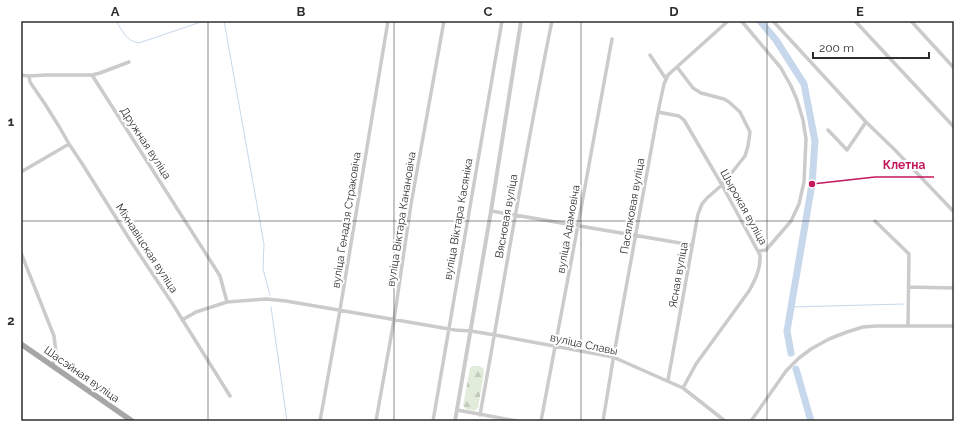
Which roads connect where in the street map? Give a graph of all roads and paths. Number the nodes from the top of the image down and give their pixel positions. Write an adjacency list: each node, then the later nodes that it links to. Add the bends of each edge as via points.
1 (388, 21): 41 (street, вуліца Генадзя Страковіча)
2 (444, 21): 43 (street, вуліца Віктара Канановіча, via 411,204)
3 (502, 21): 46 (street, вуліца Віктара Касяніка)
4 (521, 21): 29 (street)
5 (552, 21): 31 (street, Вясновая вуліца)
6 (728, 21): 16 (street, Пасялковая вуліца)
7 (741, 21): 36 (street, via 780,68 791,86 803,120 806,139 804,182 799,204 787,226 766,250)
8 (773, 21): 23 (street)
9 (855, 21): 24 (street)
10 (912, 21): 15 (street)
11 (612, 39): 33 (street, вуліца Адамовіча)
12 (650, 55): 21 (street)
13 (954, 59): 15 (street)
14 (129, 62): 18 (street)
15 (950, 63): 17 (street)
16 (677, 67): 21 (street, Пасялковая вуліца); 28 (street, Шырокая вуліца, via 693,88 729,102 740,112 750,132 745,156)
17 (954, 68)
18 (92, 75): 20 (street); 40 (street, Дружная вуліца, via 216,268)
19 (21, 76): 20 (street)
20 (29, 76): 26 (street, via 30,82)
21 (666, 80): 22 (street, Пасялковая вуліца)
22 (658, 112): 28 (street, Шырокая вуліца, via 679,116 684,120); 34 (street, Пасялковая вуліца)
23 (866, 122): 25 (street, via 847,150); 30 (street)
24 (954, 127)
25 (828, 130)
26 (69, 144): 27 (street); 42 (street, Міхнавіцская вуліца)
27 (21, 172)
28 (723, 184): 35 (street, Ясная вуліца, via 702,204); 36 (street, Шырокая вуліца)
29 (491, 210): 31 (street); 47 (street)
30 (954, 212)
31 (515, 214): 33 (street); 48 (street, Вясновая вуліца)
32 (875, 221): 38 (street, via 909,254)
33 (578, 225): 34 (street); 50 (street, вуліца Адамовіча)
34 (636, 235): 35 (street); 51 (street, Пасялковая вуліца)
35 (692, 245): 53 (street, Ясная вуліца)
36 (758, 251): 54 (street, Шырокая вуліца, via 761,261 755,280 696,364)
37 (21, 253): 52 (street, via 54,336 56,353)
38 (909, 286): 39 (street); 44 (street)
39 (954, 288)
40 (227, 302): 41 (street, вуліца Славы, via 266,299); 42 (street, via 196,312)
41 (340, 310): 43 (street, вуліца Славы); 59 (street, вуліца Генадзя Страковіча)
42 (182, 320): 55 (street, Міхнавіцская вуліца)
43 (394, 320): 46 (street, вуліца Славы); 60 (street, вуліца Віктара Канановіча)
44 (908, 326): 45 (street); 67 (street, via 863,327 829,339 811,349 786,371)
45 (954, 326)
46 (448, 329): 47 (street, вуліца Славы); 61 (street, вуліца Віктара Касяніка)
47 (471, 331): 48 (street, вуліца Славы); 56 (street)
48 (495, 334): 50 (street, вуліца Славы); 57 (street, Вясновая вуліца)
49 (21, 344): 52 (main road, Шасэйная вуліца)
50 (556, 346): 51 (street, вуліца Славы); 64 (street, вуліца Адамовіча)
51 (613, 358): 53 (street, вуліца Славы); 65 (street, Пасялковая вуліца)
52 (52, 365): 58 (main road, Шасэйная вуліца)
53 (668, 380): 54 (street, вуліца Славы)
54 (684, 388): 66 (street, вуліца Славы)
55 (230, 396)
56 (457, 410): 57 (street); 62 (street)
57 (480, 415): 63 (street)
58 (132, 421)
59 (320, 421)
60 (376, 421)
61 (433, 421)
62 (455, 421)
63 (517, 421)
64 (541, 421)
65 (603, 421)
66 (725, 421)
67 (751, 421)

